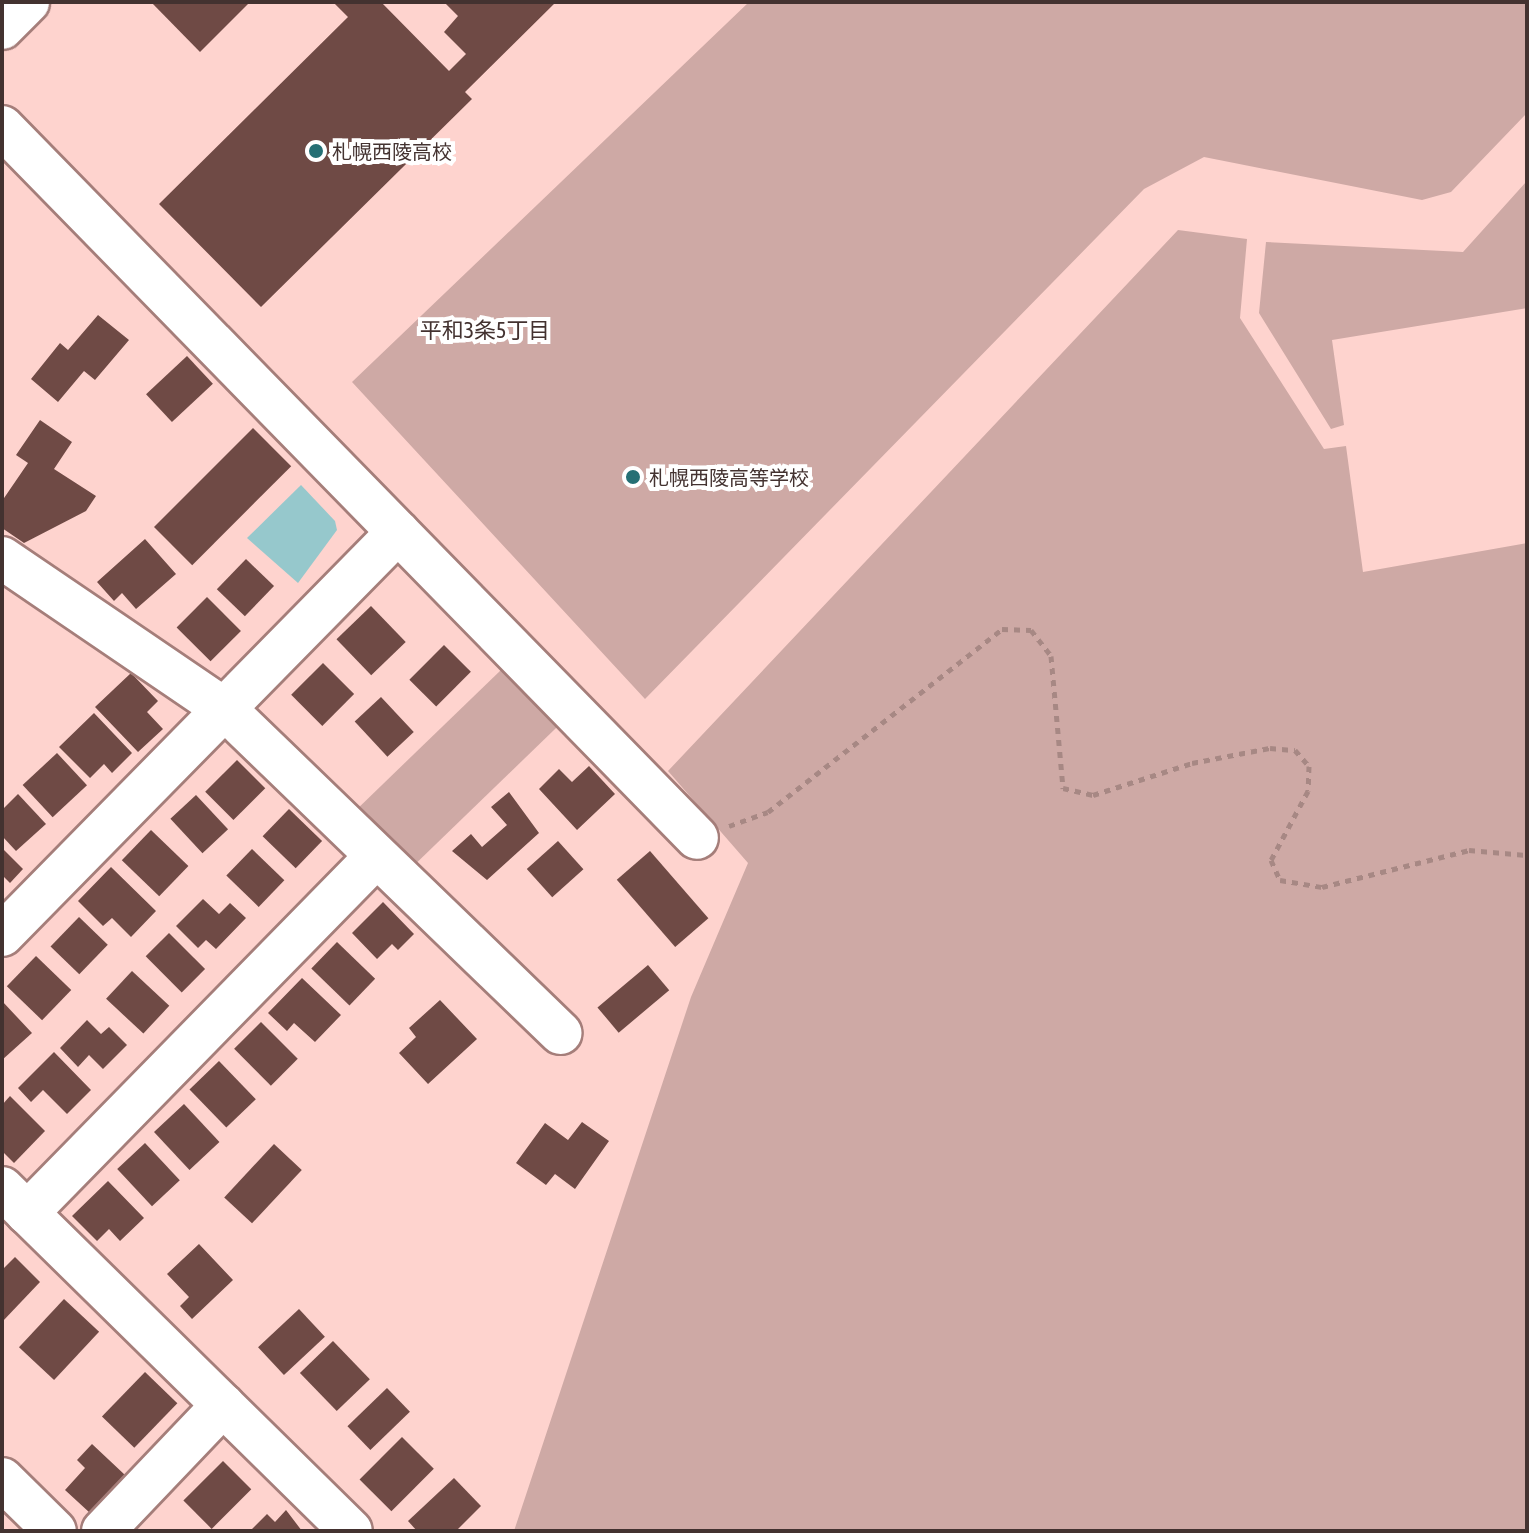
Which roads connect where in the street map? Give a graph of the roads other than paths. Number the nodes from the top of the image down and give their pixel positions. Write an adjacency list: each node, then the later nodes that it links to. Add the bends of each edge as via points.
1 (28, 2): 2 (street)
2 (2, 28)
3 (2, 127): 4 (street)
4 (398, 532): 6 (street); 7 (street)
5 (2, 558): 6 (street)
6 (226, 710): 8 (street); 9 (street)
7 (697, 838)
8 (376, 857): 10 (street); 11 (street)
9 (2, 935)
10 (561, 1033)
11 (15, 1201): 12 (street)
12 (223, 1405): 15 (street); 16 (street)
13 (2, 1479): 14 (street)
14 (55, 1531)
15 (103, 1531)
16 (351, 1531)

